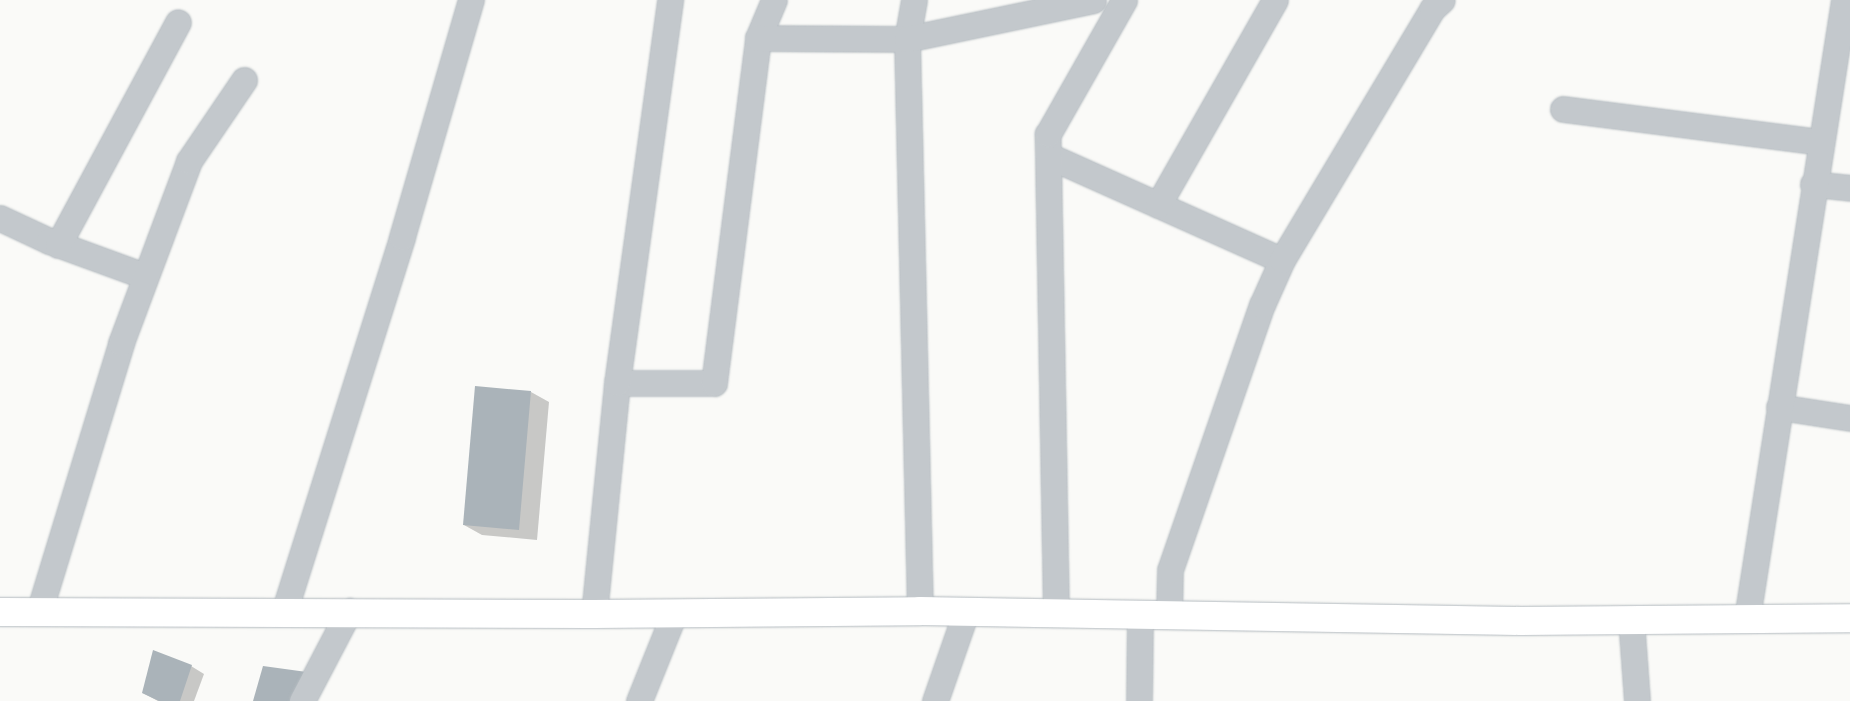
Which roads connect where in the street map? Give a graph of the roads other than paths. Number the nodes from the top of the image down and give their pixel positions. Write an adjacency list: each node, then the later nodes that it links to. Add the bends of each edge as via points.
1 (471, 0): 30 (street, via 402,237)
2 (670, 0): 24 (street)
3 (774, 0): 11 (street)
4 (914, 0): 12 (street)
5 (1093, 0): 12 (street)
6 (1124, 0): 16 (street, via 1048,134)
7 (1275, 0): 19 (street)
8 (1442, 0): 22 (street, via 1432,10)
9 (1844, 0): 15 (street)
10 (178, 22): 21 (street)
11 (758, 38): 12 (street); 24 (street, via 714,383)
12 (906, 39): 27 (street)
13 (244, 80): 23 (street, via 189,161)
14 (1562, 109): 15 (street)
15 (1822, 142): 17 (street)
16 (1049, 156): 19 (street); 35 (street)
17 (1813, 184): 18 (street); 25 (street)
18 (1850, 188)
19 (1158, 205): 22 (street)
20 (0, 218): 21 (street)
21 (58, 245): 23 (street)
22 (1282, 260): 36 (street, via 1262,305 1170,570)
23 (146, 276): 29 (street, via 121,342)
24 (617, 383): 33 (street)
25 (1779, 407): 26 (street); 38 (street)
26 (1850, 418)
27 (920, 611): 32 (main road); 34 (main road)
28 (0, 612): 29 (main road)
29 (39, 612): 30 (main road)
30 (284, 612): 31 (main road)
31 (349, 612): 33 (main road); 41 (street)
32 (966, 612): 35 (main road); 43 (street)
33 (594, 614): 34 (main road)
34 (674, 614): 42 (street)
35 (1056, 614): 37 (main road)
36 (1169, 615): 37 (main road); 40 (main road)
37 (1140, 616): 44 (street)
38 (1747, 618): 39 (main road); 40 (main road)
39 (1850, 618)
40 (1631, 620): 45 (street)
41 (302, 701)
42 (639, 701)
43 (935, 701)
44 (1138, 701)
45 (1637, 701)

